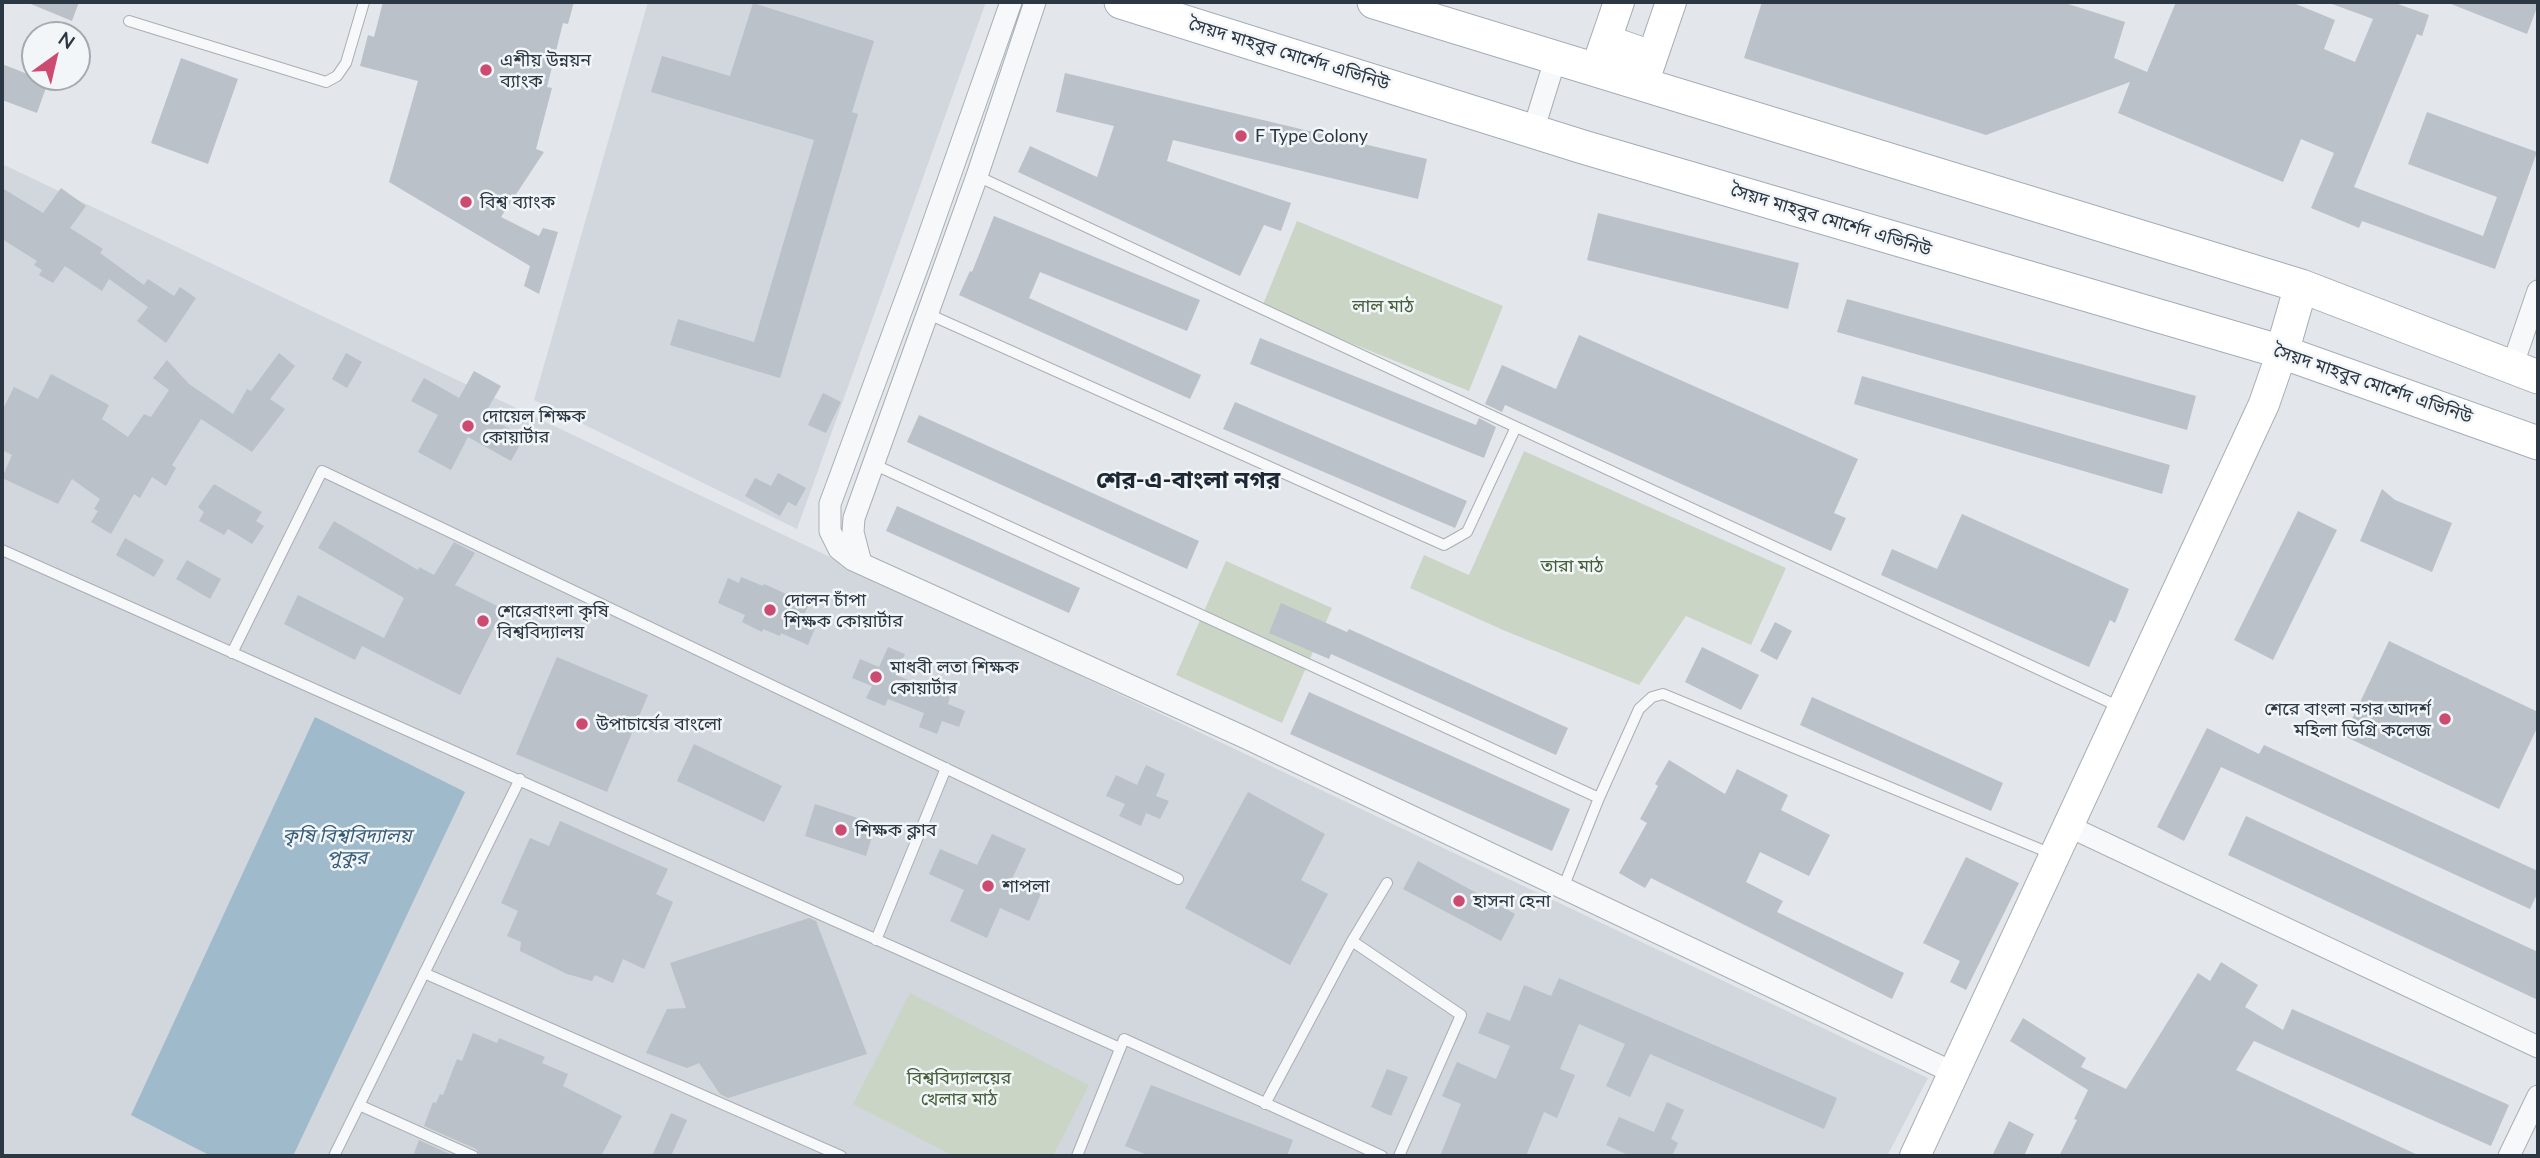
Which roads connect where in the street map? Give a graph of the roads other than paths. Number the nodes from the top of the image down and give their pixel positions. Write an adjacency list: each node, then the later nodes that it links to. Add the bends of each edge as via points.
1 (364, 2): 8 (lane, via 346,63 326,82)
2 (1011, 2): 14 (street)
3 (1035, 2): 13 (street)
4 (1121, 2): 12 (main road, সৈয়দ মাহবুব মোর্শেদ এভিনিউ)
5 (1374, 2): 10 (main road)
6 (1619, 2): 9 (street)
7 (1671, 2): 11 (street)
8 (129, 21)
9 (1601, 55): 10 (main road); 11 (main road)
10 (1556, 57): 12 (street)
11 (1648, 70): 16 (main road)
12 (1533, 131): 19 (main road, সৈয়দ মাহবুব মোর্শেদ এভিনিউ)
13 (977, 176): 15 (street); 21 (lane)
14 (923, 252): 15 (street); 25 (street, via 830,504 830,531 839,549)
15 (946, 260): 18 (street)
16 (2301, 286): 19 (main road); 20 (main road)
17 (2538, 291): 20 (street)
18 (926, 313): 21 (lane, via 1444,545 1467,532); 23 (street)
19 (2282, 352): 22 (main road, সৈয়দ মাহবুব মোর্শেদ এভিনিউ); 27 (street, via 2264,404)
20 (2525, 372)
21 (1516, 427): 27 (lane)
22 (2538, 443)
23 (873, 464): 25 (street, via 854,518); 30 (lane)
24 (2, 550): 26 (lane)
25 (861, 563): 35 (street)
26 (232, 653): 28 (lane, via 322,471); 29 (lane)
27 (2122, 708): 31 (street)
28 (946, 768): 33 (lane); 36 (lane)
29 (520, 779): 36 (lane); 38 (lane)
30 (1599, 797): 32 (lane, via 1639,709 1663,694); 35 (lane)
31 (2068, 826): 32 (street); 39 (street)
32 (2055, 855): 41 (street)
33 (1178, 879)
34 (1387, 883): 37 (lane)
35 (1563, 888): 41 (street)
36 (876, 940): 40 (lane)
37 (1352, 941): 43 (lane); 50 (lane, via 1461,1015)
38 (424, 973): 44 (lane); 47 (lane)
39 (2538, 1047)
40 (1120, 1048): 43 (lane, via 1124,1039); 48 (lane)
41 (1954, 1073): 51 (street)
42 (2538, 1096): 52 (street)
43 (1265, 1104): 49 (lane)
44 (359, 1105): 45 (lane); 46 (lane)
45 (334, 1156)
46 (473, 1156)
47 (841, 1156)
48 (1076, 1156)
49 (1382, 1156)
50 (1399, 1156)
51 (1915, 1156)
52 (2509, 1156)

